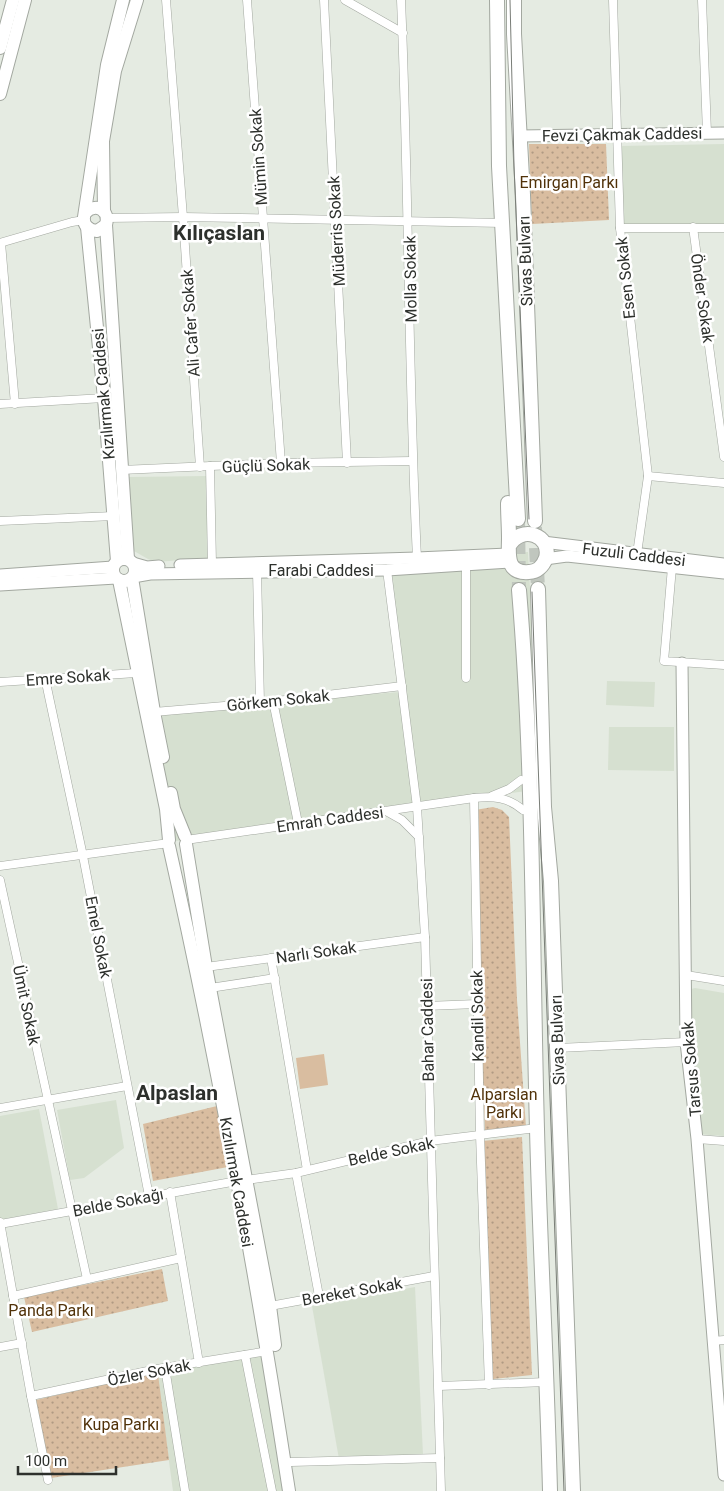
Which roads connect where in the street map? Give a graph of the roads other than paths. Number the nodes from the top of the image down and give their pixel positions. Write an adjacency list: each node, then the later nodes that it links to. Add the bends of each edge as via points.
1 (13, 0): 17 (main road)
2 (25, 0): 20 (main road)
3 (123, 0): 28 (main road, Kızılırmak Caddesi, via 107,65)
4 (137, 0): 26 (main road, Kızılırmak Caddesi, via 115,72 103,141)
5 (166, 0): 25 (street, Ali Cafer Sokak)
6 (247, 0): 27 (street, Mümin Sokak)
7 (324, 0): 29 (street, Müderris Sokak)
8 (345, 0): 16 (street)
9 (401, 0): 16 (street, Molla Sokak)
10 (490, 0): 18 (highway)
11 (497, 0): 18 (highway, Sivas Bulvarı)
12 (514, 0): 19 (highway, Sivas Bulvarı)
13 (519, 0): 19 (highway)
14 (613, 0): 23 (street, Esen Sokak)
15 (702, 0): 21 (street)
16 (403, 33): 30 (street, Molla Sokak)
17 (0, 48)
18 (498, 77): 31 (highway, Sivas Bulvarı)
19 (517, 77): 24 (highway, Sivas Bulvarı)
20 (0, 94)
21 (706, 133): 22 (street, Fevzi Çakmak Caddesi); 23 (street, Fevzi Çakmak Caddesi)
22 (724, 133)
23 (616, 134): 24 (street, Fevzi Çakmak Caddesi); 33 (street, Esen Sokak)
24 (520, 136): 36 (highway, Sivas Bulvarı)
25 (183, 217): 26 (street); 27 (street); 45 (street, Ali Cafer Sokak)
26 (106, 218): 28 (main road, via 94,207); 28 (main road, via 97,231); 46 (main road, Kızılırmak Caddesi)
27 (262, 219): 29 (street); 42 (street, Mümin Sokak)
28 (85, 220): 35 (street); 37 (main road, Kızılırmak Caddesi)
29 (335, 220): 30 (street); 43 (street, Müderris Sokak)
30 (409, 222): 31 (street); 41 (street, Molla Sokak)
31 (503, 223): 50 (highway, Sivas Bulvarı); 55 (highway, via 501,293)
32 (693, 227): 33 (street); 34 (street); 40 (street, Önder Sokak)
33 (620, 228): 47 (street, Esen Sokak)
34 (724, 228)
35 (0, 243): 39 (street)
36 (525, 254): 52 (highway, Sivas Bulvarı); 53 (highway, via 534,325)
37 (104, 398): 39 (street); 49 (main road, Kızılırmak Caddesi)
38 (0, 404): 39 (street)
39 (15, 404)
40 (724, 457)
41 (412, 461): 43 (street, Güçlü Sokak); 56 (street, Molla Sokak)
42 (280, 463): 43 (street, Güçlü Sokak); 44 (street, Güçlü Sokak)
43 (347, 463)
44 (210, 466): 45 (street, Güçlü Sokak); 58 (street)
45 (200, 467): 46 (street, Güçlü Sokak)
46 (120, 470): 62 (main road, Kızılırmak Caddesi)
47 (648, 476): 48 (street); 54 (street, Esen Sokak)
48 (724, 483)
49 (114, 516): 51 (street); 62 (main road, Kızılırmak Caddesi)
50 (518, 519)
51 (0, 521)
52 (535, 521)
53 (542, 541): 54 (street, Fuzuli Caddesi); 55 (highway, via 530,534 521,534 514,539); 57 (highway, via 546,550)
54 (637, 554): 59 (street, Fuzuli Caddesi)
55 (510, 557): 56 (street, Farabi Caddesi); 57 (highway, via 519,570 527,572 535,571); 60 (street, Farabi Caddesi); 80 (highway)
56 (417, 558): 58 (street, Farabi Caddesi)
57 (545, 561): 61 (street, Fuzuli Caddesi, via 567,556); 93 (highway)
58 (212, 564): 62 (street, Farabi Caddesi)
59 (724, 564)
60 (466, 565): 63 (street, Farabi Caddesi); 74 (street)
61 (672, 567): 65 (street, Fuzuli Caddesi); 70 (street, via 664,661)
62 (124, 570): 64 (street, Farabi Caddesi, via 150,574); 66 (street, Farabi Caddesi); 67 (street, Farabi Caddesi, via 94,581); 72 (main road, Kızılırmak Caddesi); 79 (main road, Kızılırmak Caddesi)
63 (387, 570): 64 (street, Farabi Caddesi); 76 (street, Bahar Caddesi)
64 (257, 571): 78 (street)
65 (724, 573)
66 (0, 575)
67 (0, 585)
68 (538, 589): 93 (highway, Sivas Bulvarı, via 544,807)
69 (519, 590): 94 (highway, Sivas Bulvarı, via 525,665)
70 (682, 663): 71 (street); 98 (street, Tarsus Sokak)
71 (724, 666)
72 (136, 673): 73 (street, Emre Sokak); 89 (main road, Kızılırmak Caddesi, via 166,809)
73 (45, 678): 75 (street, Emre Sokak); 90 (street, Emel Sokak)
74 (466, 678)
75 (0, 682)
76 (402, 686): 77 (street, Görkem Sokak); 83 (street, Bahar Caddesi)
77 (273, 701): 78 (street, Görkem Sokak); 86 (street)
78 (260, 703): 79 (street, Görkem Sokak)
79 (154, 712): 88 (main road, Kızılırmak Caddesi, via 174,809)
80 (521, 780): 81 (street); 84 (highway)
81 (490, 796): 82 (street, Emrah Caddesi); 84 (street, via 505,799)
82 (474, 798): 83 (street, Emrah Caddesi); 102 (street, Kandil Sokak)
83 (418, 807): 85 (street, Emrah Caddesi); 87 (street, Bahar Caddesi)
84 (523, 810): 94 (highway)
85 (386, 811): 86 (street, Emrah Caddesi); 87 (street, via 402,820)
86 (298, 823): 88 (street, Emrah Caddesi)
87 (419, 837): 95 (street, Bahar Caddesi)
88 (186, 840): 89 (main road, via 178,850); 97 (main road, Kızılırmak Caddesi)
89 (169, 843): 90 (street); 116 (main road, Kızılırmak Caddesi)
90 (83, 856): 91 (street); 106 (street, Emel Sokak)
91 (0, 866)
92 (0, 880): 107 (street, Ümit Sokak)
93 (551, 881): 105 (highway, Sivas Bulvarı)
94 (533, 893): 109 (highway, Sivas Bulvarı)
95 (425, 937): 96 (street, Narlı Sokak); 103 (street, Bahar Caddesi)
96 (271, 958): 97 (street, Narlı Sokak); 99 (street)
97 (206, 968): 101 (main road, Kızılırmak Caddesi)
98 (686, 975): 100 (street); 104 (street, Tarsus Sokak)
99 (275, 978): 101 (street); 114 (street)
100 (724, 981)
101 (210, 988): 116 (main road, Kızılırmak Caddesi)
102 (477, 1004): 103 (street); 110 (street, Kandil Sokak)
103 (426, 1006): 113 (street, Bahar Caddesi)
104 (686, 1042): 105 (street); 111 (street, Tarsus Sokak)
105 (558, 1048): 141 (highway, Sivas Bulvarı)
106 (127, 1086): 107 (street); 118 (street, Emel Sokak)
107 (47, 1100): 108 (street); 119 (street, Ümit Sokak)
108 (0, 1108)
109 (537, 1128): 110 (street, Belde Sokak); 134 (highway, Sivas Bulvarı)
110 (480, 1135): 113 (street, Belde Sokak); 135 (street, Kandil Sokak)
111 (697, 1138): 112 (street); 127 (street, Tarsus Sokak)
112 (724, 1141)
113 (430, 1142): 114 (street, Belde Sokak); 122 (street, Bahar Caddesi)
114 (307, 1170): 115 (street, Belde Sokak)
115 (296, 1173): 116 (street, Belde Sokak); 125 (street)
116 (241, 1180): 117 (street, Belde Sokağı); 126 (main road, Kızılırmak Caddesi); 130 (main road, Kızılırmak Caddesi)
117 (170, 1192): 118 (street, Belde Sokağı); 121 (street)
118 (149, 1196): 119 (street, Belde Sokağı)
119 (72, 1211): 120 (street, Belde Sokağı); 123 (street, Ümit Sokak)
120 (0, 1223): 124 (street)
121 (181, 1258): 123 (street); 132 (street)
122 (434, 1276): 125 (street, Bereket Sokak); 136 (street, Bahar Caddesi)
123 (87, 1279): 124 (street)
124 (13, 1296): 128 (street)
125 (319, 1296): 126 (street, Bereket Sokak)
126 (270, 1306): 140 (main road, Kızılırmak Caddesi)
127 (719, 1340): 138 (street, Tarsus Sokak)
128 (22, 1343): 129 (street); 137 (street)
129 (0, 1347)
130 (268, 1351): 131 (street, Özler Sokak); 146 (main road, Kızılırmak Caddesi)
131 (245, 1355): 132 (street, Özler Sokak); 145 (street)
132 (199, 1363): 133 (street, Özler Sokak)
133 (165, 1368): 137 (street, Özler Sokak); 144 (street)
134 (546, 1382): 135 (street); 149 (highway, Sivas Bulvarı)
135 (490, 1385): 136 (street)
136 (438, 1386): 139 (street, Bahar Caddesi)
137 (31, 1396): 143 (street)
138 (722, 1425): 142 (street, Tarsus Sokak)
139 (440, 1458): 140 (street); 148 (street, Bahar Caddesi)
140 (290, 1462): 147 (main road, Kızılırmak Caddesi)
141 (572, 1475): 150 (highway, Sivas Bulvarı); 151 (highway)
142 (724, 1475)
143 (48, 1480)
144 (185, 1491)
145 (272, 1491)
146 (289, 1491)
147 (296, 1491)
148 (440, 1491)
149 (550, 1491)
150 (573, 1491)
151 (580, 1491)

